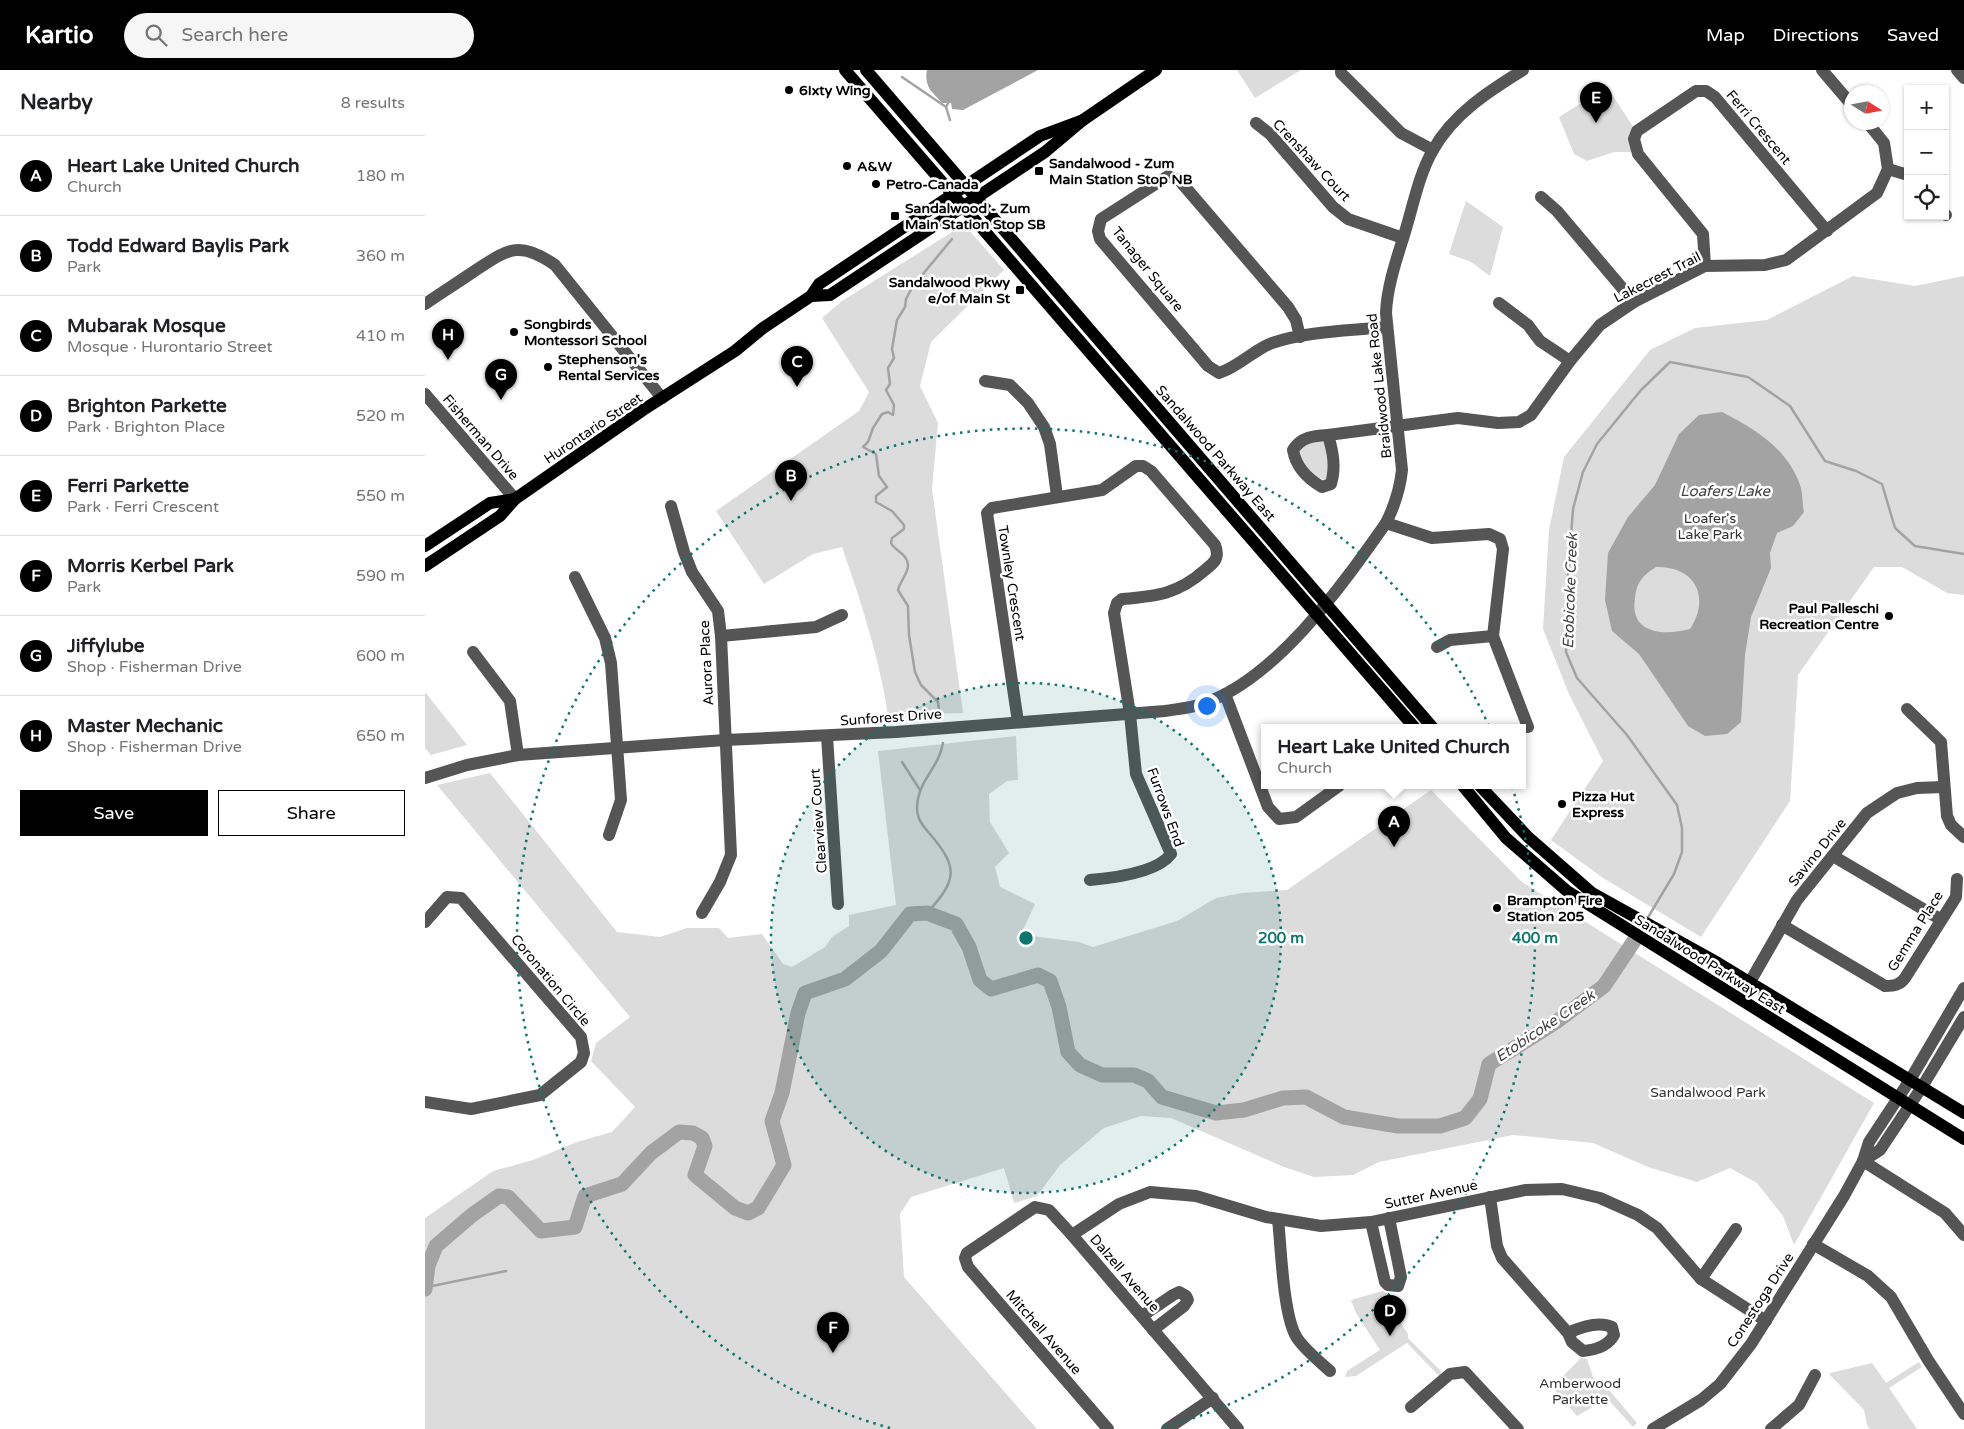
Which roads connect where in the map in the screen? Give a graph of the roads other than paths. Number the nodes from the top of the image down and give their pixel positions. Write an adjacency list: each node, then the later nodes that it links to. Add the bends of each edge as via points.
1 (845, 70): 17 (main road)
2 (866, 70): 16 (main road, Sandalwood Parkway East)
3 (1157, 70): 10 (main road, Hurontario Street)
4 (1341, 70): 13 (street, via 1390,124)
5 (1523, 70): 13 (street, Braidwood Lake Road, via 1490,90 1457,118)
6 (1822, 70): 9 (street)
7 (1957, 70): 8 (street)
8 (1964, 78)
9 (1844, 96)
10 (1083, 120): 16 (main road, Hurontario Street, via 1040,136); 18 (main road, Hurontario Street, via 1045,152)
11 (1256, 123): 22 (street, Crenshaw Court, via 1270,134 1333,207 1348,219)
12 (1873, 130): 14 (street, via 1883,142)
13 (1433, 150): 22 (street, Braidwood Lake Road)
14 (1888, 169): 15 (street); 21 (street, Lakecrest Trail, via 1877,193)
15 (1904, 174)
16 (966, 185): 17 (main road, Hurontario Street); 18 (main road, Sandalwood Parkway East)
17 (952, 194): 20 (main road); 24 (main road, Hurontario Street, via 819,284)
18 (977, 197): 20 (main road, Hurontario Street); 43 (main road, Sandalwood Parkway East)
19 (1541, 197): 25 (street, via 1557,211)
20 (963, 206): 24 (main road, Hurontario Street, via 830,296); 45 (main road)
21 (1827, 231): 23 (street, Lakecrest Trail, via 1786,260); 23 (street, Ferri Crescent, via 1715,97 1706,91 1696,91 1637,131 1634,140 1638,154 1703,234)
22 (1403, 238): 28 (street, Braidwood Lake Road, via 1386,302)
23 (1705, 266): 25 (street, Lakecrest Trail)
24 (811, 296): 33 (main road, Hurontario Street, via 763,328 735,352)
25 (1634, 302): 30 (street, Lakecrest Trail, via 1600,325)
26 (1499, 303): 30 (street, via 1528,326 1540,341)
27 (425, 304): 33 (street, via 499,254 519,250 539,253 555,265)
28 (1386, 327): 29 (street, Tanager Square); 34 (street, Braidwood Lake Road)
29 (1300, 337): 29 (street, Tanager Square, via 1271,343 1219,373 1208,366 1100,239 1101,218 1168,176 1180,181 1288,307 1296,320)
30 (1570, 361): 34 (street, Lakecrest Trail, via 1531,415 1519,422 1458,418)
31 (985, 381): 36 (street, via 1010,385 1028,403 1044,427 1051,444)
32 (425, 394): 37 (street, Fisherman Drive)
33 (663, 398): 37 (main road, Hurontario Street)
34 (1399, 425): 35 (street, Lakecrest Trail); 39 (street, Braidwood Lake Road, via 1402,470 1399,493)
35 (1328, 436)
36 (1057, 496): 52 (street, Townley Crescent, via 1102,490 1136,466 1143,466 1215,545 1216,560 1185,587 1151,597 1122,598 1117,603 1114,613); 53 (street, Townley Crescent, via 992,508 987,513)
37 (515, 498): 40 (main road, Hurontario Street, via 490,503); 41 (main road, Hurontario Street, via 499,516)
38 (671, 506): 46 (street, Aurora Place, via 692,572 718,611)
39 (1386, 523): 43 (street, Braidwood Lake Road); 47 (street, via 1432,538 1489,534 1500,539 1503,549)
40 (425, 546)
41 (425, 566)
42 (575, 577): 59 (street, via 605,638 611,663)
43 (1326, 605): 45 (street, Sunforest Drive); 55 (main road, Sandalwood Parkway East)
44 (842, 616): 46 (street, via 816,628)
45 (1317, 616): 50 (street, Sunforest Drive, via 1282,651); 54 (main road)
46 (721, 636): 58 (street, Aurora Place)
47 (1493, 636): 48 (street, via 1450,640); 56 (street)
48 (1437, 647)
49 (473, 652): 60 (street, via 510,702)
50 (1225, 694): 52 (street, Sunforest Drive, via 1200,705); 63 (street)
51 (1907, 709): 62 (street, via 1941,742)
52 (1130, 714): 53 (street, Sunforest Drive); 72 (street, Furrows End, via 1136,774 1171,854 1165,862 1121,877)
53 (1018, 722): 57 (street, Sunforest Drive)
54 (1412, 724)
55 (1430, 724)
56 (1528, 726)
57 (827, 736): 58 (street, Sunforest Drive); 73 (street, Clearview Court)
58 (725, 740): 59 (street, Sunforest Drive); 74 (street, Aurora Place, via 731,855)
59 (618, 749): 60 (street, Sunforest Drive); 68 (street, via 621,800)
60 (518, 755): 61 (street, Sunforest Drive, via 467,765)
61 (425, 778)
62 (1944, 787): 69 (street, via 1947,816 1951,825); 70 (street, Savino Drive, via 1897,793 1867,813)
63 (1261, 789)
64 (1261, 789): 65 (street, via 1268,807 1279,819 1296,817)
65 (1335, 789)
66 (1465, 789): 83 (main road, Sandalwood Parkway East, via 1506,838 1567,891)
67 (1483, 789): 78 (main road, Sandalwood Parkway East, via 1528,837 1592,893)
68 (609, 835)
69 (1964, 837)
70 (1833, 856): 75 (street); 77 (street, Savino Drive, via 1797,900)
71 (1957, 879): 75 (street, Gemma Place, via 1956,898)
72 (1090, 880)
73 (838, 904)
74 (702, 913)
75 (1940, 919): 77 (street, Gemma Place, via 1905,978 1893,986 1885,986)
76 (425, 922): 84 (street, Coronation Circle, via 447,897 461,898 581,1037 584,1053 581,1062 540,1094 528,1098 471,1109)
77 (1782, 925): 78 (street, Savino Drive)
78 (1750, 982): 81 (main road, Sandalwood Parkway East)
79 (1964, 988): 81 (street, Conestoga Drive)
80 (1964, 1017): 82 (street, Conestoga Drive)
81 (1909, 1080): 82 (main road, Sandalwood Parkway East); 83 (street, Conestoga Drive)
82 (1922, 1087): 85 (street, Conestoga Drive); 86 (main road, Sandalwood Parkway East)
83 (1897, 1098): 85 (main road, Sandalwood Parkway East); 88 (street, Conestoga Drive, via 1869,1142)
84 (425, 1102)
85 (1910, 1106): 87 (main road, Sandalwood Parkway East); 88 (street, Conestoga Drive, via 1880,1150)
86 (1964, 1113)
87 (1964, 1139)
88 (1863, 1161): 95 (street, via 1945,1213); 96 (street, Conestoga Drive)
89 (1490, 1197): 90 (street, Sutter Avenue); 98 (street, Sutter Avenue, via 1547,1188 1600,1198 1638,1215 1657,1228); 102 (street, via 1497,1246 1502,1258)
90 (1389, 1218): 92 (street, Sutter Avenue); 92 (street, via 1401,1277 1398,1286 1385,1282)
91 (1278, 1219): 92 (street, Sutter Avenue, via 1321,1226); 94 (street, Sutter Avenue, via 1196,1196 1150,1192 1119,1204); 103 (street, via 1292,1329 1297,1339)
92 (1371, 1222)
93 (1736, 1229): 98 (street)
94 (1072, 1235): 97 (street, Dalzell Avenue, via 1049,1210 1035,1207); 99 (street, Dalzell Avenue)
95 (1964, 1235)
96 (1813, 1244): 100 (street, Conestoga Drive); 107 (street, via 1868,1276 1891,1297)
97 (967, 1253): 108 (street, Mitchell Avenue, via 965,1258 974,1275)
98 (1701, 1279): 100 (street, Sutter Avenue)
99 (1142, 1316): 101 (street, Dalzell Avenue); 101 (street, via 1173,1294 1179,1292 1187,1296 1184,1306)
100 (1766, 1321): 112 (street, Conestoga Drive, via 1720,1384 1701,1400)
101 (1153, 1330): 105 (street, Dalzell Avenue)
102 (1568, 1333)
103 (1330, 1371)
104 (1815, 1375): 113 (street, via 1799,1405)
105 (1213, 1398): 109 (street); 110 (street, Dalzell Avenue)
106 (1411, 1407): 111 (street, via 1450,1374 1465,1372)
107 (1963, 1411)
108 (1108, 1429)
109 (1167, 1429)
110 (1238, 1429)
111 (1517, 1429)
112 (1653, 1429)
113 (1771, 1429)

